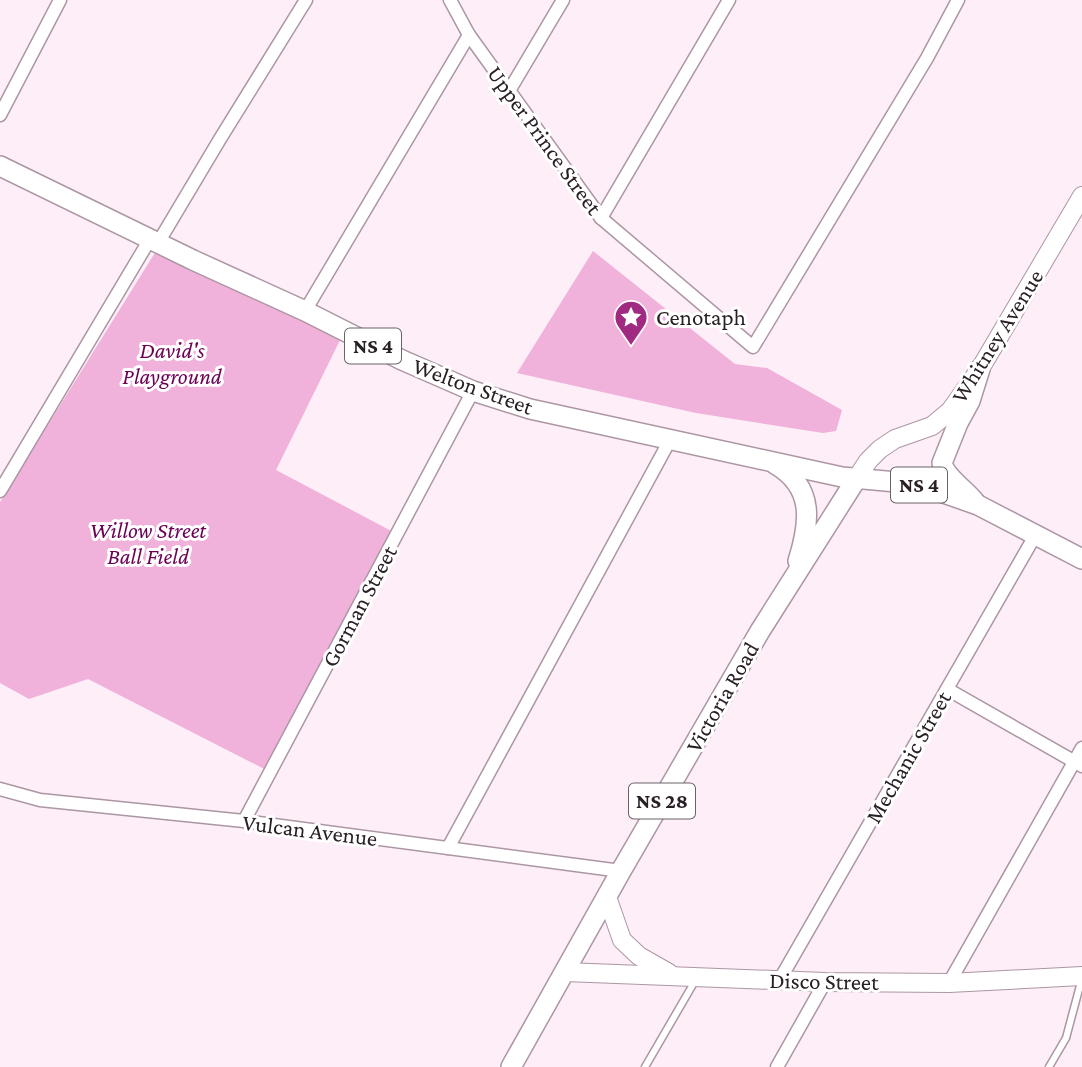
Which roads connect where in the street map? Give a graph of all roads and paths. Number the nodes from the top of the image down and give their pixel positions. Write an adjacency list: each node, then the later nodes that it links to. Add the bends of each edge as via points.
1 (60, 0): 9 (street)
2 (306, 0): 13 (street)
3 (450, 0): 7 (street, Upper Prince Street)
4 (563, 0): 8 (street)
5 (729, 0): 12 (street)
6 (958, 0): 12 (street, Upper Prince Street, via 753,347)
7 (469, 35): 8 (street, Upper Prince Street); 14 (street)
8 (509, 91): 12 (street, Upper Prince Street)
9 (0, 115)
10 (0, 166): 13 (main road, Welton Street / NS 4)
11 (1082, 196): 15 (street, Whitney Avenue)
12 (601, 218)
13 (154, 241): 14 (main road, Welton Street / NS 4); 20 (street)
14 (305, 311): 16 (main road, Welton Street / NS 4)
15 (980, 369): 19 (street, Whitney Avenue, via 950,411 932,426 880,449); 21 (main road, via 942,463)
16 (473, 391): 17 (main road, Welton Street / NS 4, via 530,409); 29 (street, Gorman Street)
17 (670, 440): 18 (main road, Welton Street / NS 4); 30 (street)
18 (769, 460): 19 (main road, Welton Street / NS 4); 24 (main road, via 792,477 806,501 806,526)
19 (857, 478): 21 (main road, NS 4, via 918,484); 24 (main road, Victoria Road / NS 28)
20 (0, 491)
21 (978, 505): 22 (main road, NS 4)
22 (1036, 534): 23 (main road, NS 4); 25 (street, Mechanic Street)
23 (1082, 559)
24 (793, 579): 31 (main road, Victoria Road / NS 28)
25 (947, 688): 27 (street); 37 (street, Mechanic Street)
26 (1082, 748): 27 (street)
27 (1078, 764): 39 (street)
28 (0, 789): 29 (street, Vulcan Avenue, via 40,800)
29 (244, 821): 30 (street, Vulcan Avenue)
30 (448, 848): 31 (street, Vulcan Avenue)
31 (621, 871): 32 (main road, Victoria Road / NS 28)
32 (607, 897): 33 (main road, Victoria Road / NS 28); 34 (street, via 622,940 639,956)
33 (565, 972): 34 (street, Disco Street); 40 (main road, Victoria Road / NS 28)
34 (673, 975): 35 (street, Disco Street)
35 (698, 976): 37 (street, Disco Street); 41 (lane)
36 (1082, 976): 39 (street, Disco Street); 43 (lane, via 1066,1038)
37 (779, 981): 38 (street, Disco Street)
38 (825, 982): 39 (street, Disco Street); 42 (street)
39 (949, 983)
40 (511, 1067)
41 (645, 1067)
42 (777, 1067)
43 (1049, 1067)

